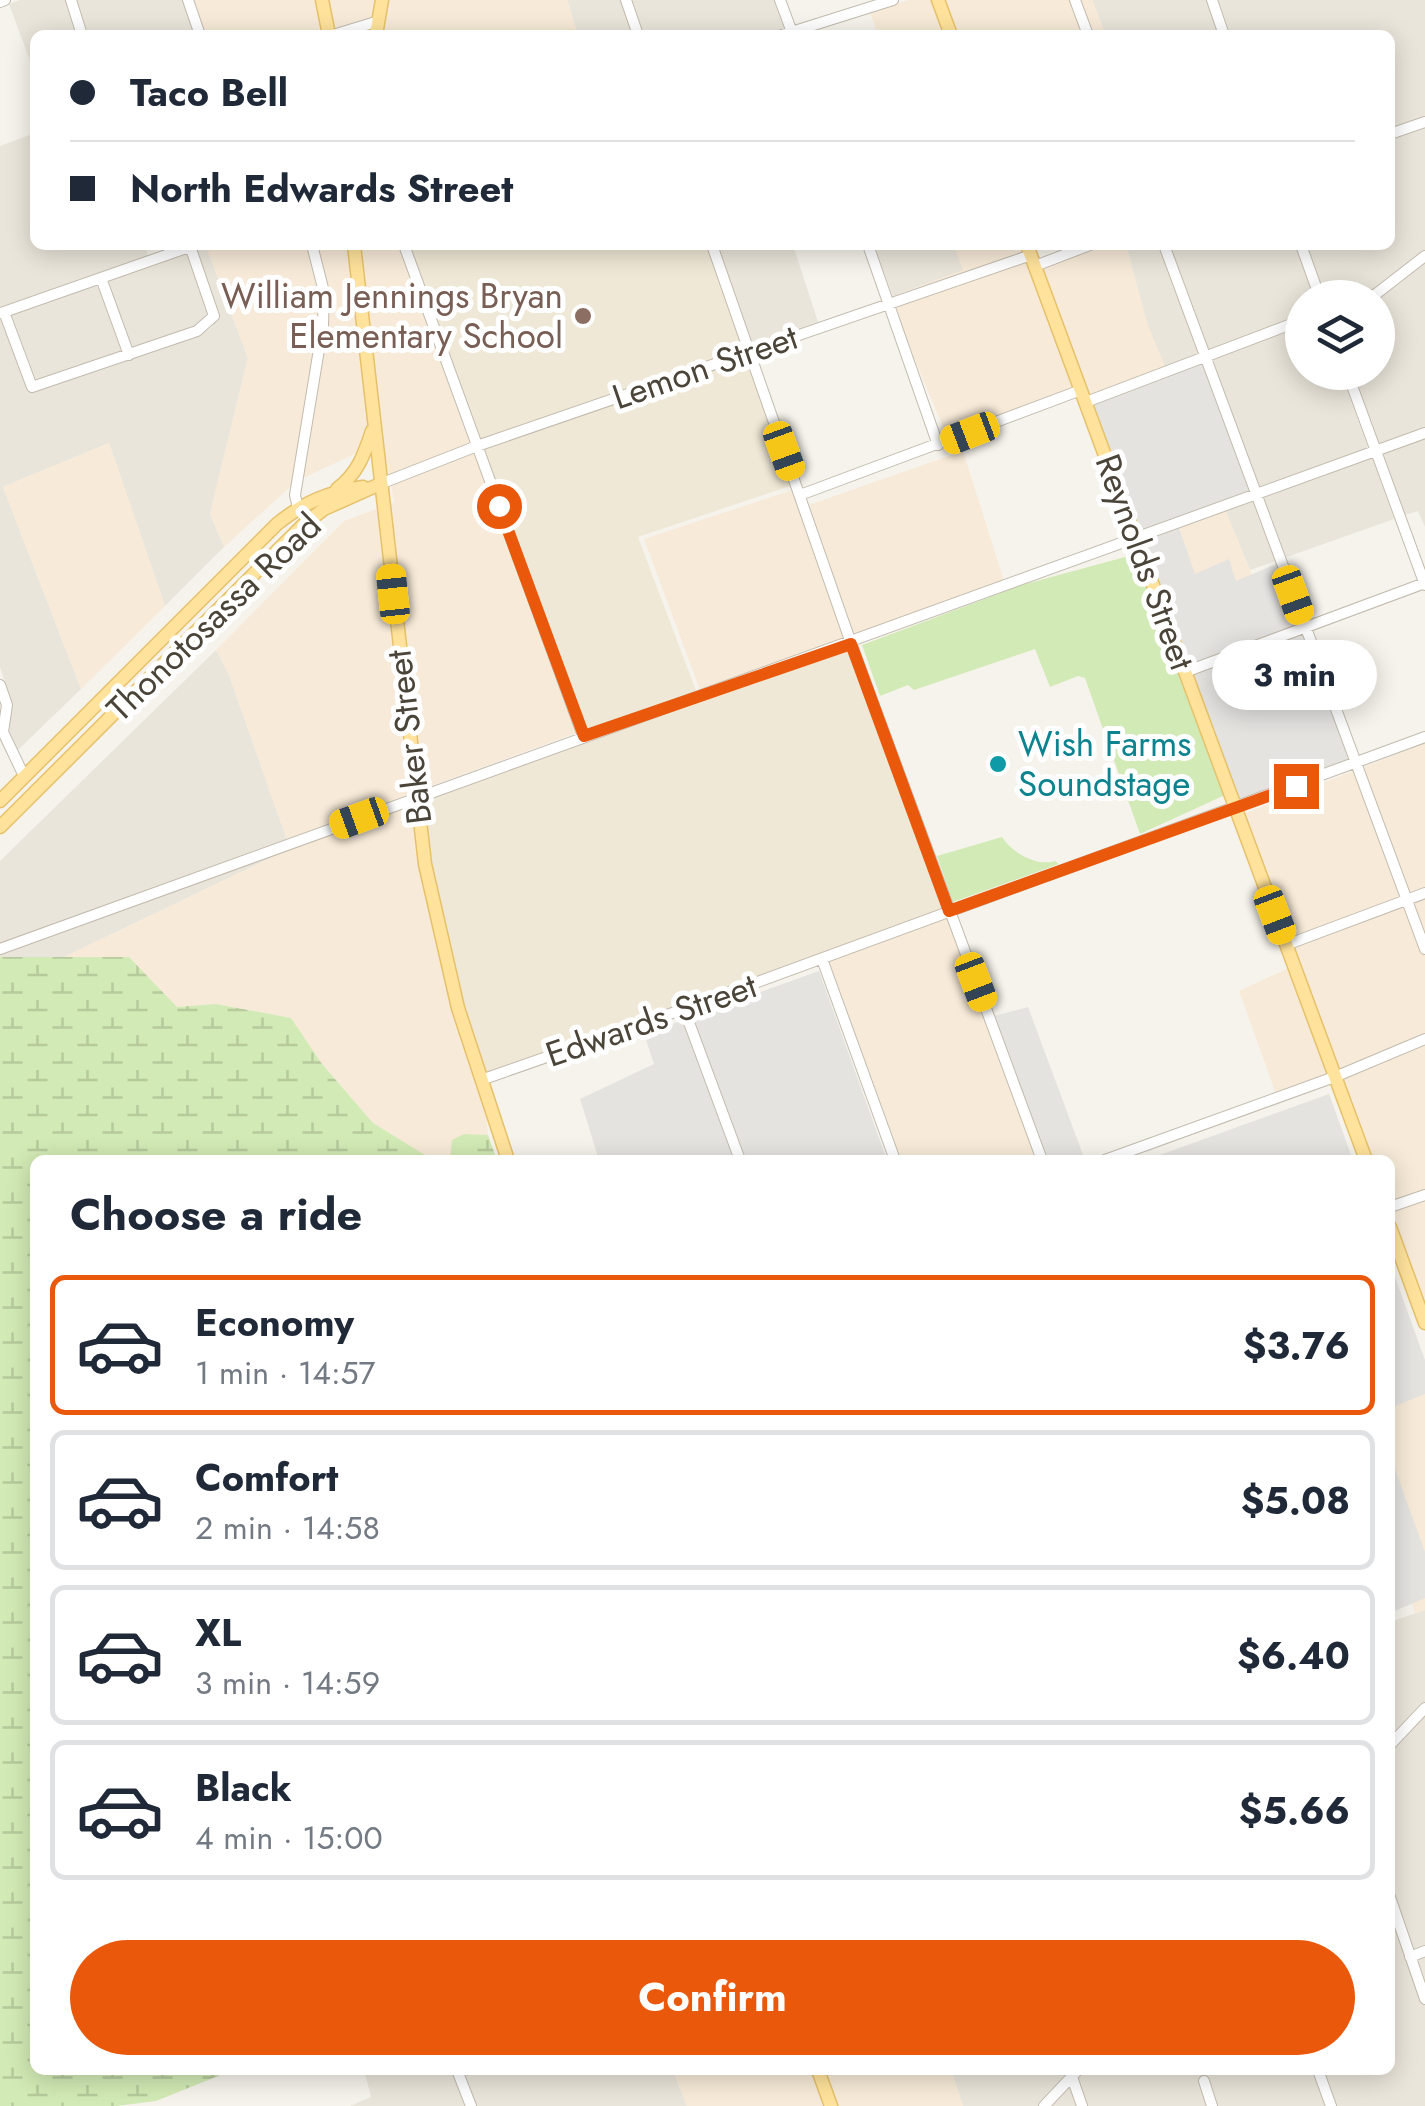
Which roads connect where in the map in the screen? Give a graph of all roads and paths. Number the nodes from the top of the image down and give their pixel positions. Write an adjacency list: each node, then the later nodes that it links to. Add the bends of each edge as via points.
1 (71, 0): 12 (street)
2 (188, 0): 13 (street)
3 (322, 0): 14 (main road)
4 (382, 0): 11 (main road)
5 (626, 0): 15 (street)
6 (780, 0): 16 (street)
7 (892, 0): 17 (street)
8 (938, 0): 18 (main road)
9 (1075, 0): 19 (street)
10 (1212, 0): 20 (street)
11 (377, 28)
12 (80, 30)
13 (198, 30)
14 (330, 30)
15 (636, 30)
16 (788, 30)
17 (801, 30)
18 (949, 30)
19 (1086, 30)
20 (1222, 30)
21 (1425, 122): 22 (street)
22 (1395, 132)
23 (153, 250): 36 (street)
24 (181, 250): 36 (street)
25 (193, 250): 44 (street, via 214,316 197,331)
26 (313, 250): 57 (street, via 324,325)
27 (355, 250): 48 (main road, Baker Street)
28 (406, 250): 51 (street)
29 (714, 250): 43 (street)
30 (870, 250): 40 (street)
31 (1060, 250): 34 (street, Lemon Street)
32 (1166, 250): 45 (street)
33 (1303, 250): 38 (street)
34 (1031, 255): 40 (street, Lemon Street); 47 (main road, Reynolds Street)
35 (1425, 256): 39 (street)
36 (156, 259): 37 (street)
37 (101, 278): 41 (street); 44 (street)
38 (1314, 280)
39 (1394, 280)
40 (889, 303): 43 (street, Lemon Street); 50 (street)
41 (2, 312): 44 (street, via 32,387)
42 (1285, 326): 45 (street)
43 (749, 352): 51 (street, Lemon Street); 56 (street)
44 (129, 355)
45 (1205, 357): 47 (street); 55 (street)
46 (1353, 390): 52 (street)
47 (1083, 396): 50 (street); 59 (main road, Reynolds Street)
48 (374, 427): 53 (main road, Baker Street); 54 (main road, via 362,462)
49 (1425, 433): 52 (street)
50 (938, 445): 56 (street)
51 (477, 446): 53 (street, Lemon Street); 66 (street)
52 (1375, 451): 55 (street); 61 (street)
53 (380, 484): 54 (main road, Thonotosassa Road); 58 (main road, Thonotosassa Road); 70 (main road, Baker Street)
54 (335, 491): 57 (main road, Thonotosassa Road)
55 (1255, 494): 59 (street); 62 (street)
56 (800, 495): 63 (street)
57 (298, 508): 58 (main road); 60 (main road); 69 (main road, Thonotosassa Road)
58 (324, 510): 60 (main road, Thonotosassa Road)
59 (1136, 537): 63 (street); 64 (main road, Reynolds Street)
60 (283, 544): 73 (main road, Thonotosassa Road)
61 (1425, 584): 62 (street)
62 (1305, 628): 64 (street); 68 (street)
63 (851, 644): 66 (street); 76 (street)
64 (1185, 672): 72 (main road, Reynolds Street)
65 (0, 685): 69 (street, via 7,705 3,732)
66 (584, 736): 70 (street)
67 (1425, 736): 68 (street, Edwards Street)
68 (1356, 763): 72 (street, Edwards Street); 75 (street)
69 (24, 776): 71 (main road, Thonotosassa Road)
70 (415, 797): 78 (street); 84 (main road, Baker Street, via 441,940)
71 (0, 800)
72 (1236, 808): 76 (street, Edwards Street); 77 (main road, Reynolds Street)
73 (0, 828)
74 (1425, 892): 75 (street)
75 (1407, 900): 77 (street); 79 (street)
76 (949, 911): 80 (street, Edwards Street); 88 (street)
77 (1286, 945): 83 (main road, Reynolds Street)
78 (0, 949)
79 (1425, 949)
80 (822, 959): 81 (street, Edwards Street); 87 (street)
81 (684, 1009): 84 (street, Edwards Street); 86 (street)
82 (1425, 1039): 83 (street)
83 (1336, 1076): 89 (street); 90 (main road, Reynolds Street)
84 (480, 1080): 85 (main road, Baker Street)
85 (506, 1155)
86 (738, 1155)
87 (893, 1155)
88 (1040, 1155)
89 (1120, 1155)
90 (1364, 1155)
91 (1425, 1195): 92 (street)
92 (1395, 1205)
93 (1395, 1241): 94 (main road)
94 (1425, 1324)
95 (1425, 1708): 96 (street)
96 (1395, 1740)
97 (1395, 1912): 99 (street)
98 (1425, 1951): 99 (street)
99 (1410, 1956): 100 (street)
100 (1425, 1999)
101 (460, 2075): 107 (street)
102 (820, 2075): 108 (main road)
103 (1073, 2075): 109 (street)
104 (1075, 2075): 110 (street)
105 (1320, 2075): 112 (street)
106 (1204, 2081): 111 (street)
107 (471, 2106)
108 (830, 2106)
109 (1044, 2106)
110 (1082, 2106)
111 (1212, 2106)
112 (1331, 2106)

